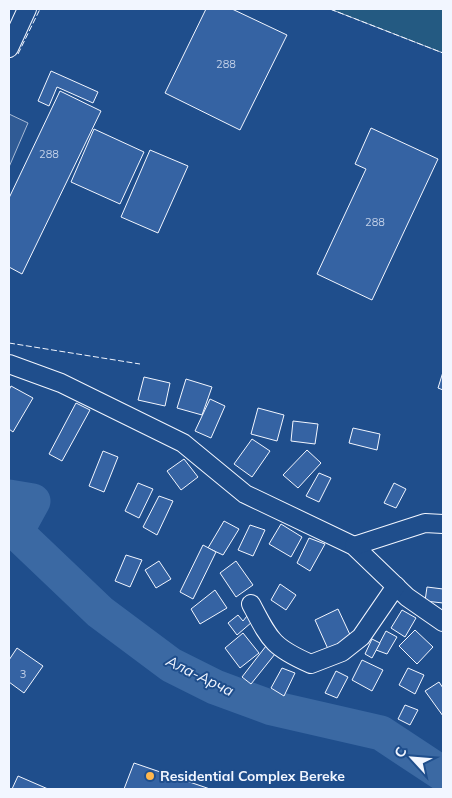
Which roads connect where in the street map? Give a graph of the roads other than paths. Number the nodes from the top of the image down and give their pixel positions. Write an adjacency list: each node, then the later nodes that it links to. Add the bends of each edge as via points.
1 (27, 9): 2 (street)
2 (9, 48)
3 (9, 364): 5 (street, via 61,383 183,443 244,494)
4 (443, 524): 5 (street, via 425,523)
5 (354, 546): 6 (street)
6 (396, 586): 7 (street, via 361,637 342,652 311,664 287,654 270,639); 8 (street)
7 (251, 604)
8 (443, 622)

